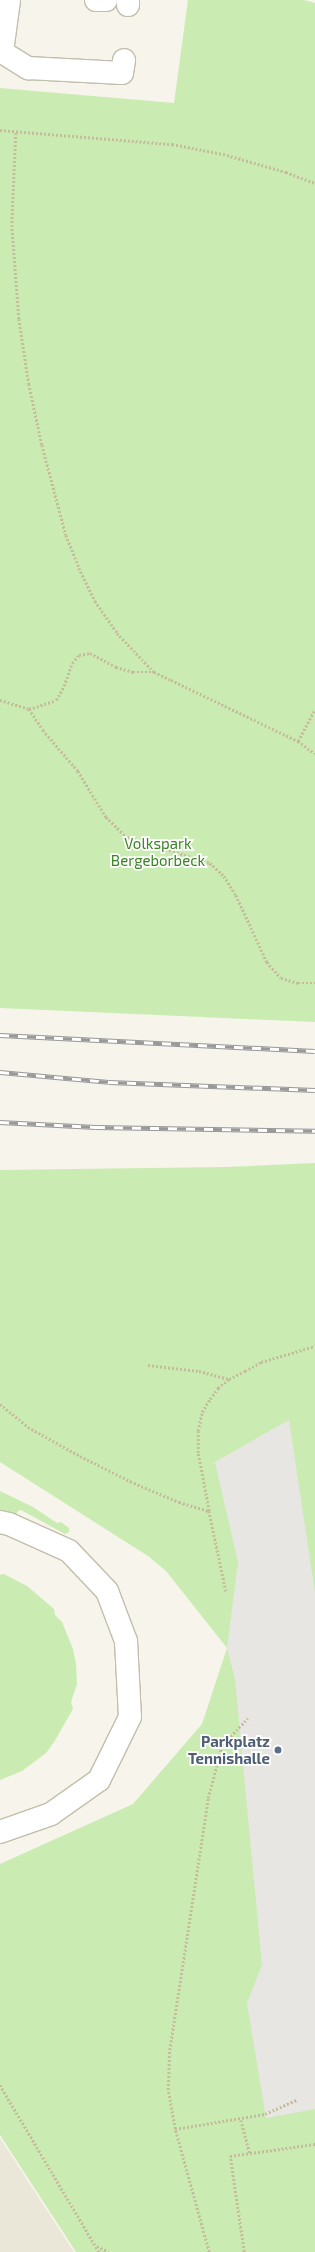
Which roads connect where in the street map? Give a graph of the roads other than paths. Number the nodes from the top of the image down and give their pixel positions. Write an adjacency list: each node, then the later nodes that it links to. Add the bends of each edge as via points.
1 (9, 0): 4 (lane)
2 (96, 0): 3 (lane)
3 (106, 0)
4 (1, 52): 5 (lane, via 28,68 122,72)
5 (124, 60)
6 (0, 1522): 7 (lane, via 69,1552 107,1591 126,1641 130,1717 99,1780 51,1814)
7 (0, 1832)

